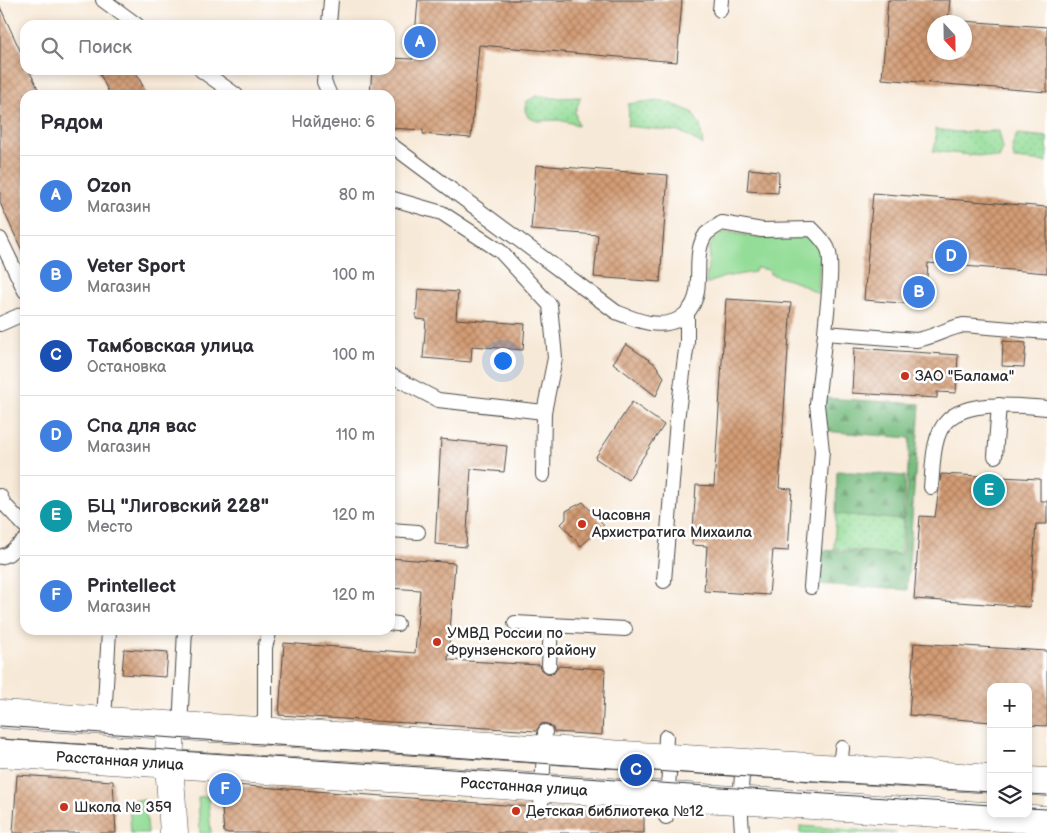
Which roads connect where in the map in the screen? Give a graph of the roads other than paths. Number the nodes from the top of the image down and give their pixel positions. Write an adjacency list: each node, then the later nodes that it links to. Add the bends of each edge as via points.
1 (103, 0): 3 (lane)
2 (331, 0): 4 (lane)
3 (130, 20)
4 (329, 20)
5 (208, 75): 7 (lane)
6 (325, 75): 8 (lane)
7 (229, 90)
8 (328, 90)
9 (395, 148): 13 (lane, via 616,312 649,323 670,324)
10 (395, 199): 21 (lane, via 442,213 500,250 550,305 555,358)
11 (0, 239): 12 (lane)
12 (20, 281)
13 (687, 314): 17 (lane, via 696,298 702,243 707,233 722,223 762,230 812,229 828,248 830,262); 31 (lane)
14 (20, 315): 15 (lane)
15 (0, 324)
16 (1047, 332): 17 (lane, via 964,325 916,340)
17 (825, 333): 32 (lane, via 817,404 822,451)
18 (395, 378): 21 (lane, via 438,400)
19 (999, 405): 20 (lane); 22 (lane); 24 (lane, via 963,411 946,421 934,446)
20 (1047, 408)
21 (544, 412): 23 (lane)
22 (995, 456)
23 (542, 475)
24 (931, 487)
25 (0, 496): 26 (lane)
26 (20, 521)
27 (395, 530): 28 (lane)
28 (418, 532)
29 (20, 544): 30 (lane)
30 (0, 557)
31 (664, 581)
32 (811, 587)
33 (515, 623): 34 (lane)
34 (551, 624): 35 (lane); 39 (lane)
35 (625, 629)
36 (109, 635): 41 (lane)
37 (184, 635): 42 (lane)
38 (269, 635): 43 (lane, via 265,647)
39 (549, 665)
40 (0, 714): 41 (street)
41 (104, 721): 42 (street)
42 (175, 726): 43 (street); 48 (street)
43 (265, 732): 44 (street)
44 (544, 741): 45 (street); 52 (lane)
45 (667, 751): 47 (street); 54 (lane)
46 (0, 753): 48 (street, Расстанная улица)
47 (743, 763): 49 (street, via 841,759); 53 (lane)
48 (169, 764): 52 (street, Расстанная улица); 56 (street)
49 (987, 778)
50 (1032, 781): 51 (street)
51 (1047, 782)
52 (541, 797): 54 (street, Расстанная улица)
53 (740, 800): 54 (street, Расстанная улица); 55 (street, Расстанная улица); 57 (lane)
54 (667, 807)
55 (1030, 821)
56 (174, 833)
57 (742, 833)

